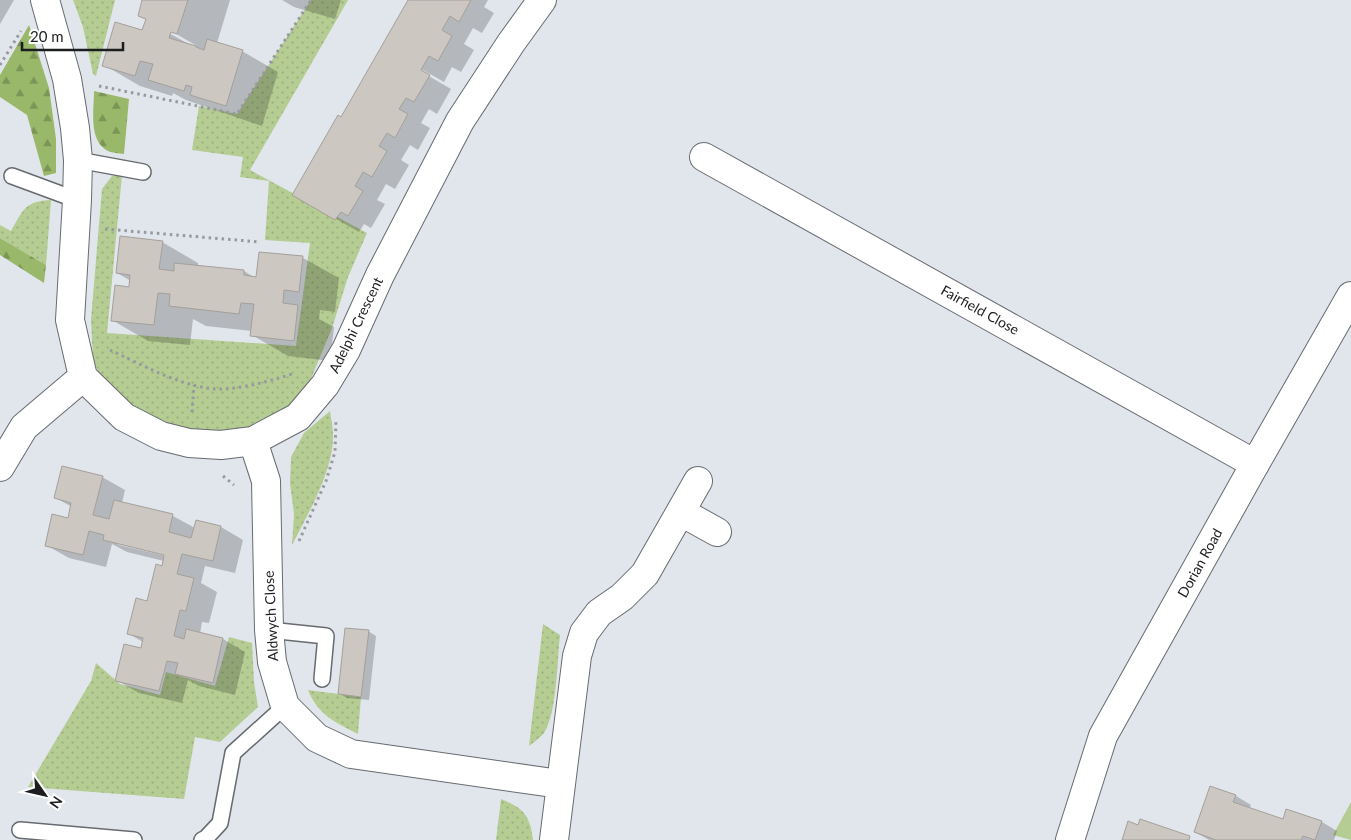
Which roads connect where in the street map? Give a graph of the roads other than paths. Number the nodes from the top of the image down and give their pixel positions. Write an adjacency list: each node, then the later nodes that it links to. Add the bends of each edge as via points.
1 (45, 0): 4 (street, via 67,79)
2 (542, 0): 10 (street, Adelphi Crescent, via 460,121 380,275 346,350 325,385 298,416)
3 (704, 157): 11 (street, Fairfield Close)
4 (78, 160): 5 (lane); 7 (street)
5 (143, 172)
6 (12, 176): 7 (lane)
7 (77, 200): 9 (street, via 70,320)
8 (1351, 296): 11 (street, Dorian Road)
9 (83, 377): 10 (street, Adelphi Crescent, via 124,416 161,436 189,443 221,445); 12 (street, via 24,427)
10 (254, 441): 16 (street, Aldwych Close, via 266,481)
11 (1255, 464): 24 (street, Dorian Road, via 1103,736)
12 (0, 467)
13 (698, 481): 14 (street)
14 (681, 512): 15 (street); 19 (street, via 646,574 600,613 584,633 577,656)
15 (717, 532)
16 (269, 630): 17 (lane, via 326,636); 18 (street, Aldwych Close, via 272,662)
17 (322, 679)
18 (285, 706): 19 (street, Aldwych Close, via 318,738 351,754); 22 (lane, via 233,753 220,823)
19 (560, 784): 23 (street)
20 (20, 830): 21 (lane)
21 (134, 840)
22 (202, 840)
23 (554, 840)
24 (1070, 840)

